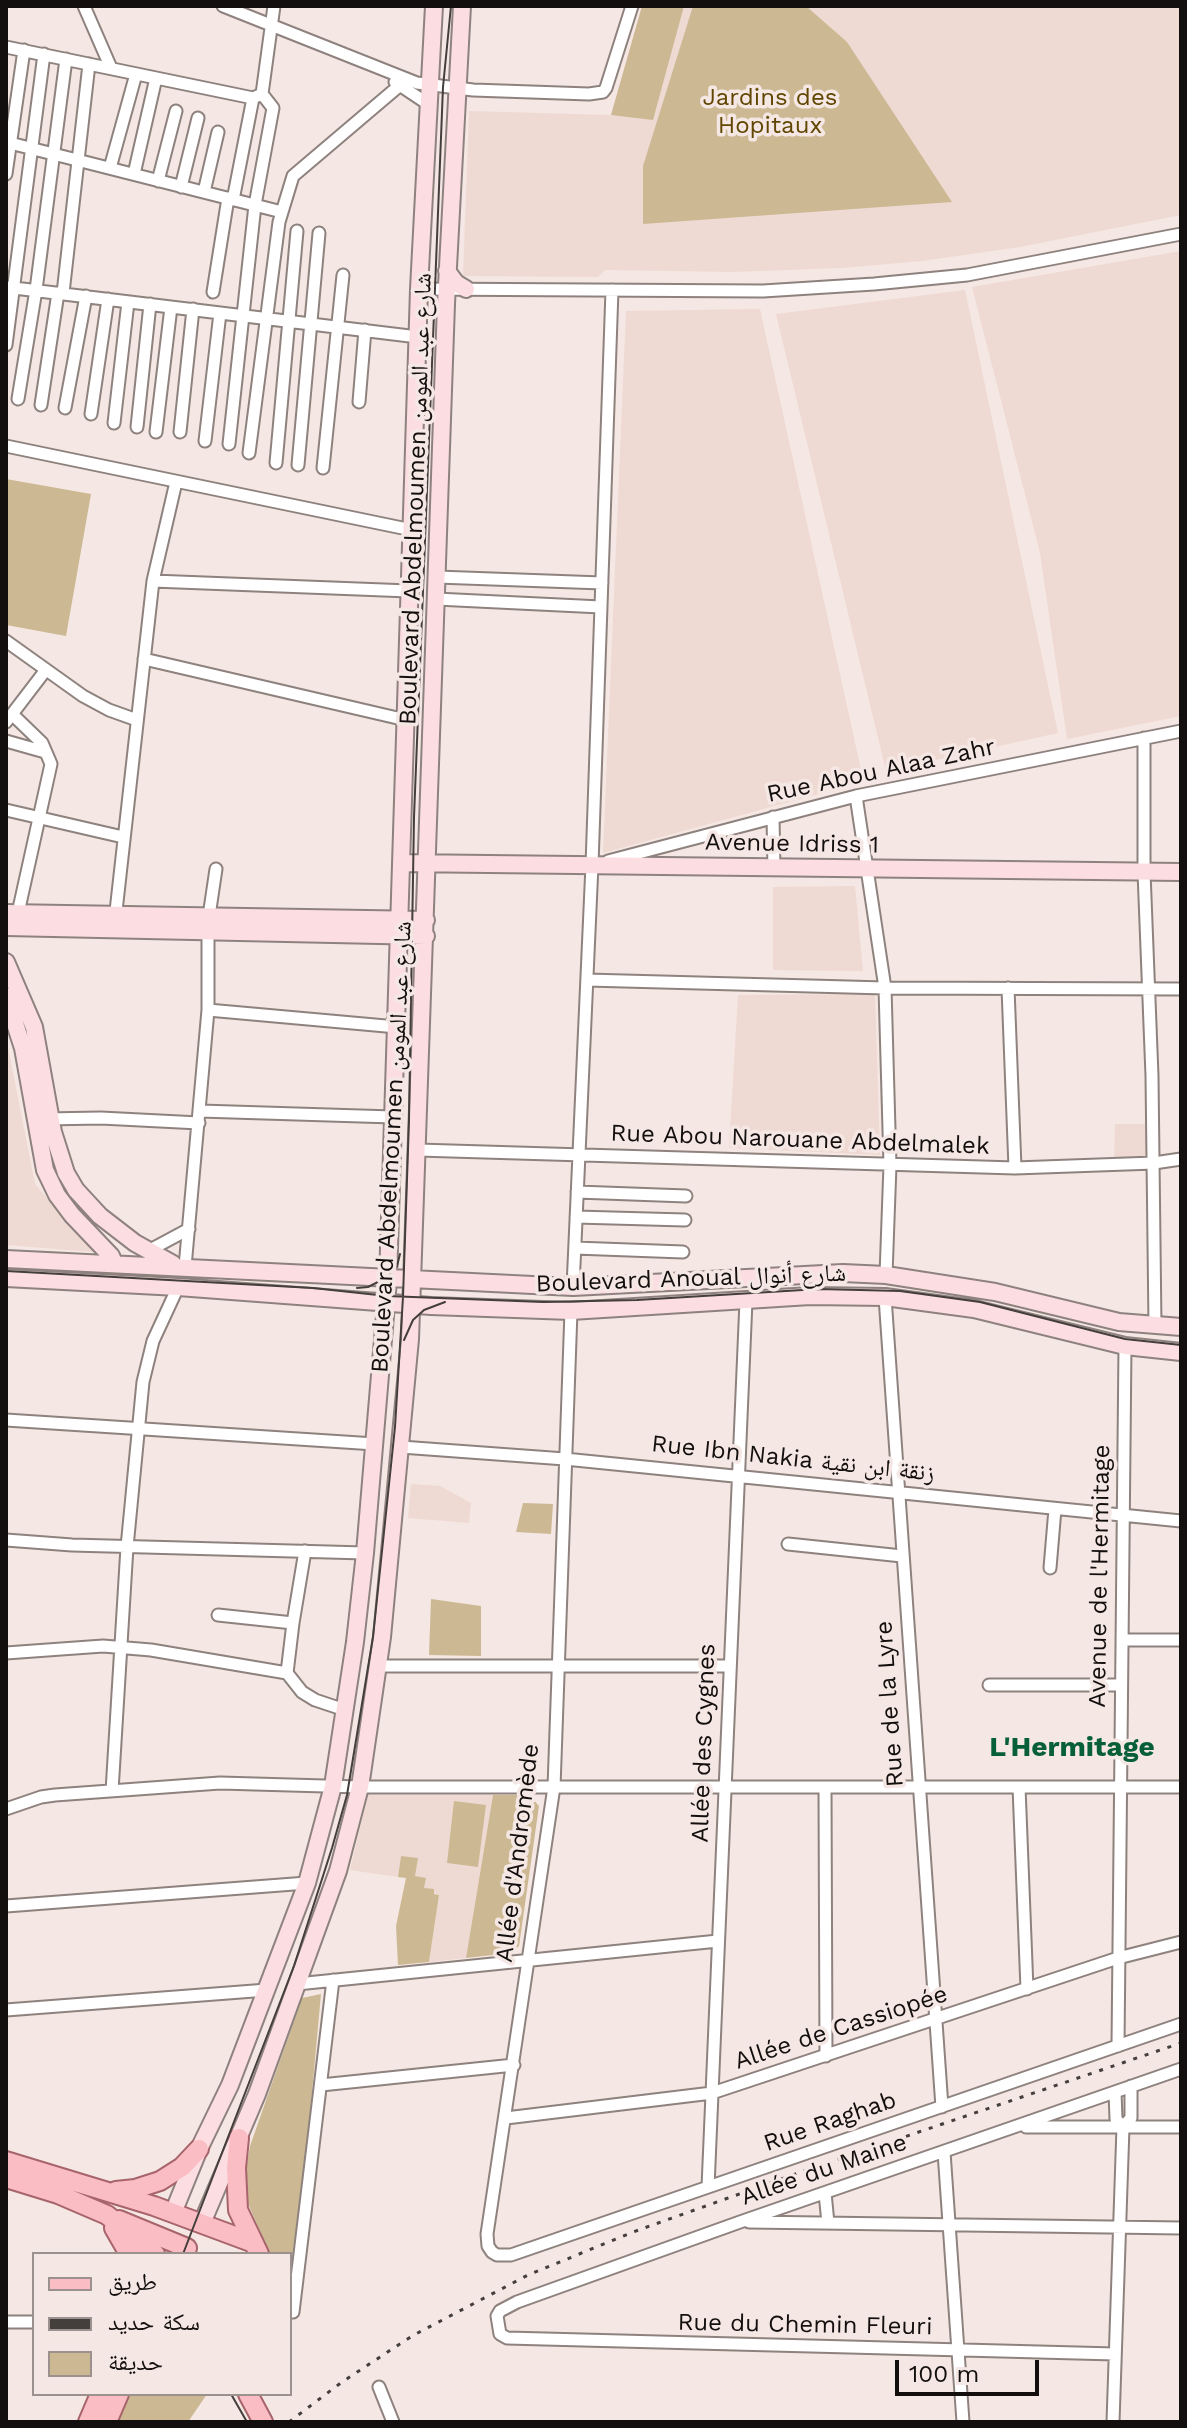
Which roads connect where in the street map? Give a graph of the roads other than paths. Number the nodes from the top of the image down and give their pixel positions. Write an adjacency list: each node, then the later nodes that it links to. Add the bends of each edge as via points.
1 (84, 6): 13 (street)
2 (223, 6): 7 (street)
3 (274, 6): 7 (street)
4 (434, 6): 17 (main road, Boulevard Abdelmoumen شارع عبد المومن)
5 (462, 6): 19 (main road, Boulevard Abdelmoumen شارع عبد المومن)
6 (632, 6): 19 (street, via 603,92)
7 (272, 28): 14 (street); 20 (street)
8 (6, 47): 9 (street)
9 (24, 50): 10 (street); 25 (street)
10 (44, 54): 11 (street); 26 (street)
11 (66, 59): 12 (street); 27 (street)
12 (89, 64): 13 (street); 28 (street)
13 (111, 68): 15 (street)
14 (379, 69): 17 (street); 18 (street)
15 (136, 74): 16 (street); 29 (street)
16 (156, 78): 20 (street); 31 (street)
17 (429, 85): 19 (street); 21 (main road, Boulevard Abdelmoumen شارع عبد المومن)
18 (399, 86): 21 (street); 37 (street, via 293,176)
19 (457, 89): 41 (main road, Boulevard Abdelmoumen شارع عبد المومن)
20 (258, 96): 35 (street); 36 (street, via 273,108)
21 (428, 104): 44 (main road, Boulevard Abdelmoumen شارع عبد المومن)
22 (176, 111): 32 (street)
23 (198, 118): 33 (street)
24 (218, 132): 34 (street)
25 (8, 142): 26 (street); 30 (street)
26 (32, 148): 27 (street); 43 (street)
27 (54, 154): 28 (street); 47 (street)
28 (78, 160): 29 (street); 50 (street)
29 (110, 168): 31 (street)
30 (6, 174)
31 (134, 174): 32 (street)
32 (158, 181): 33 (street)
33 (181, 187): 34 (street)
34 (204, 192): 35 (street)
35 (230, 199): 36 (street); 49 (street)
36 (255, 205): 37 (street); 58 (street)
37 (282, 212): 59 (street)
38 (297, 231): 60 (street)
39 (319, 233): 61 (street)
40 (1181, 234): 48 (street, via 946,278 763,291)
41 (447, 271): 45 (main road, Boulevard Abdelmoumen شارع عبد المومن); 46 (main road)
42 (343, 275): 62 (street)
43 (10, 287): 47 (street); 65 (street)
44 (419, 289): 45 (street); 64 (main road, Boulevard Abdelmoumen شارع عبد المومن)
45 (446, 289): 46 (street); 84 (main road, Boulevard Abdelmoumen شارع عبد المومن)
46 (466, 289): 48 (street)
47 (36, 290): 50 (street); 66 (street)
48 (612, 290): 86 (street)
49 (213, 292)
50 (61, 293): 51 (street); 68 (street)
51 (86, 296): 52 (street); 69 (street)
52 (108, 299): 53 (street); 70 (street)
53 (128, 302): 54 (street); 71 (street)
54 (150, 304): 55 (street); 72 (street)
55 (171, 307): 56 (street); 73 (street)
56 (193, 309): 57 (street); 74 (street)
57 (220, 313): 58 (street); 75 (street)
58 (243, 315): 59 (street); 76 (street)
59 (266, 318): 60 (street); 78 (street)
60 (289, 321): 61 (street); 79 (street)
61 (311, 324): 62 (street); 80 (street)
62 (338, 327): 63 (street); 81 (street)
63 (365, 330): 64 (street); 67 (street)
64 (418, 337): 83 (main road, Boulevard Abdelmoumen شارع عبد المومن)
65 (6, 345)
66 (18, 399)
67 (359, 402)
68 (41, 405)
69 (65, 408)
70 (91, 414)
71 (114, 423)
72 (137, 427)
73 (156, 432)
74 (180, 432)
75 (205, 441)
76 (229, 444)
77 (6, 446): 82 (street)
78 (249, 453)
79 (276, 463)
80 (298, 465)
81 (323, 468)
82 (176, 482): 83 (street); 85 (street)
83 (412, 530): 87 (main road, Boulevard Abdelmoumen شارع عبد المومن)
84 (437, 577): 86 (street); 88 (main road, Boulevard Abdelmoumen شارع عبد المومن)
85 (153, 581): 87 (street); 91 (street)
86 (602, 583): 89 (street)
87 (409, 591): 95 (main road, Boulevard Abdelmoumen شارع عبد المومن)
88 (436, 599): 89 (street); 106 (main road, Boulevard Abdelmoumen شارع عبد المومن)
89 (601, 607): 107 (street)
90 (6, 641): 92 (street)
91 (144, 659): 94 (street); 95 (street)
92 (45, 671): 93 (street); 94 (street, via 109,710)
93 (9, 718): 99 (street, via 42,743)
94 (137, 720): 104 (street)
95 (406, 720): 105 (main road, Boulevard Abdelmoumen شارع عبد المومن)
96 (1181, 731): 97 (street, Rue Abou Alaa Zahr)
97 (1144, 738): 100 (street, Rue Abou Alaa Zahr); 111 (street)
98 (6, 741): 99 (street)
99 (45, 752): 102 (street, via 51,764)
100 (856, 796): 103 (street, Rue Abou Alaa Zahr); 110 (street)
101 (6, 810): 102 (street)
102 (39, 817): 104 (street); 113 (street)
103 (773, 817): 107 (street, Rue Abou Alaa Zahr); 109 (street)
104 (123, 837): 114 (street)
105 (402, 863): 106 (main road, Avenue Idriss 1); 117 (main road, Boulevard Abdelmoumen شارع عبد المومن)
106 (428, 863): 107 (main road, Avenue Idriss 1); 118 (main road, Boulevard Abdelmoumen شارع عبد المومن)
107 (592, 865): 109 (main road, Avenue Idriss 1); 120 (street)
108 (216, 869): 115 (street)
109 (774, 869): 110 (main road, Avenue Idriss 1)
110 (868, 869): 111 (main road, Avenue Idriss 1); 121 (street)
111 (1144, 872): 112 (main road, Avenue Idriss 1); 123 (street)
112 (1181, 872)
113 (12, 913): 114 (main road)
114 (114, 921): 115 (main road); 116 (main road)
115 (208, 924): 117 (main road); 126 (street)
116 (6, 927)
117 (400, 928): 118 (main road); 127 (main road, Boulevard Abdelmoumen شارع عبد المومن)
118 (426, 928): 131 (main road, Boulevard Abdelmoumen شارع عبد المومن)
119 (6, 962): 130 (main road, via 34,1027)
120 (587, 980): 121 (street); 132 (street)
121 (885, 988): 122 (street); 135 (street)
122 (1008, 988): 123 (street); 136 (street)
123 (1148, 989): 124 (street); 134 (street)
124 (1181, 989)
125 (6, 996): 130 (main road)
126 (208, 1010): 127 (street); 128 (street)
127 (397, 1027): 129 (main road, Boulevard Abdelmoumen شارع عبد المومن)
128 (199, 1117): 129 (street); 130 (street); 141 (street)
129 (393, 1117): 144 (main road, Boulevard Abdelmoumen شارع عبد المومن)
130 (43, 1120): 143 (main road, via 76,1190 100,1216); 147 (main road, via 42,1156 50,1182)
131 (418, 1150): 132 (street, Rue Abou Narouane Abdelmalek); 153 (main road, Boulevard Abdelmoumen شارع عبد المومن)
132 (579, 1156): 135 (street, Rue Abou Narouane Abdelmalek); 137 (street)
133 (1181, 1159): 134 (street, Rue Abou Narouane Abdelmalek)
134 (1154, 1163): 136 (street, Rue Abou Narouane Abdelmalek); 162 (street)
135 (890, 1165): 136 (street, Rue Abou Narouane Abdelmalek); 150 (street)
136 (1015, 1168)
137 (577, 1192): 138 (street); 139 (street)
138 (686, 1196)
139 (576, 1217): 140 (street); 142 (street)
140 (685, 1220)
141 (189, 1229): 143 (street); 148 (street)
142 (575, 1248): 145 (street); 155 (street)
143 (148, 1251): 148 (main road)
144 (389, 1252): 149 (main road, via 371,1270); 152 (main road, Boulevard Abdelmoumen شارع عبد المومن)
145 (683, 1252)
146 (6, 1259): 147 (main road, Boulevard Anoual شارع أنوال)
147 (114, 1263): 148 (main road, Boulevard Anoual شارع أنوال)
148 (182, 1267): 149 (main road, Boulevard Anoual شارع أنوال)
149 (332, 1275): 152 (main road, Boulevard Anoual شارع أنوال)
150 (886, 1275): 155 (main road, Boulevard Anoual شارع أنوال); 162 (main road, Boulevard Anoual شارع أنوال)
151 (6, 1278): 154 (main road, Boulevard Anoual شارع أنوال)
152 (388, 1280): 153 (main road, Boulevard Anoual شارع أنوال); 158 (main road, Boulevard Abdelmoumen شارع عبد المومن)
153 (413, 1281): 155 (main road, Boulevard Anoual شارع أنوال); 159 (main road, Boulevard Abdelmoumen شارع عبد المومن)
154 (178, 1287): 158 (main road, Boulevard Anoual شارع أنوال); 168 (street, via 149,1352)
155 (573, 1287)
156 (885, 1297): 157 (main road, Boulevard Anoual شارع أنوال); 165 (main road, Boulevard Anoual شارع أنوال, via 974,1309); 173 (street, Rue de la Lyre)
157 (746, 1301): 161 (main road, Boulevard Anoual شارع أنوال); 172 (street, Allée des Cygnes)
158 (387, 1303): 159 (main road, Boulevard Anoual شارع أنوال); 169 (main road, Boulevard Abdelmoumen شارع عبد المومن)
159 (412, 1304): 160 (main road, Boulevard Anoual شارع أنوال); 164 (main road, Boulevard Abdelmoumen شارع عبد المومن)
160 (446, 1307): 161 (main road, Boulevard Anoual شارع أنوال); 164 (main road, via 432,1313)
161 (571, 1311): 171 (street, Allée d'Andromède)
162 (1155, 1326): 163 (main road, Boulevard Anoual شارع أنوال)
163 (1181, 1327)
164 (410, 1339): 170 (main road, Boulevard Abdelmoumen شارع عبد المومن)
165 (1125, 1346): 166 (main road, Boulevard Anoual شارع أنوال); 175 (street, Avenue de l'Hermitage)
166 (1181, 1352)
167 (6, 1420): 168 (street)
168 (138, 1429): 169 (street); 179 (street)
169 (375, 1444): 181 (main road, Boulevard Abdelmoumen شارع عبد المومن)
170 (401, 1447): 171 (street, Rue Ibn Nakia زنقة ابن نقية); 190 (main road, Boulevard Abdelmoumen شارع عبد المومن)
171 (565, 1459): 172 (street, Rue Ibn Nakia زنقة ابن نقية); 191 (street, Allée d'Andromède)
172 (738, 1475): 173 (street, Rue Ibn Nakia زنقة ابن نقية); 192 (street, Allée des Cygnes)
173 (898, 1491): 174 (street, Rue Ibn Nakia زنقة ابن نقية); 182 (street, Rue de la Lyre)
174 (1055, 1509): 175 (street, Rue Ibn Nakia زنقة ابن نقية); 183 (street)
175 (1123, 1515): 176 (street, Rue Ibn Nakia زنقة ابن نقية); 186 (street, Avenue de l'Hermitage)
176 (1181, 1521)
177 (6, 1540): 179 (street)
178 (788, 1544): 182 (street)
179 (127, 1547): 180 (street); 188 (street)
180 (305, 1551): 181 (street); 185 (street)
181 (365, 1553): 196 (main road, Boulevard Abdelmoumen شارع عبد المومن)
182 (902, 1556): 202 (street, Rue de la Lyre)
183 (1050, 1568)
184 (218, 1615): 185 (street)
185 (293, 1623): 193 (street)
186 (1122, 1640): 187 (street); 195 (street, Avenue de l'Hermitage)
187 (1181, 1640)
188 (120, 1647): 189 (street); 193 (street); 206 (street)
189 (6, 1653)
190 (378, 1666): 191 (street); 198 (main road, Boulevard Abdelmoumen شارع عبد المومن)
191 (557, 1666): 192 (street); 199 (street, Allée d'Andromède)
192 (729, 1666): 200 (street, Allée des Cygnes)
193 (287, 1673): 196 (street, via 302,1692)
194 (989, 1685): 195 (street)
195 (1121, 1685): 204 (street, Avenue de l'Hermitage)
196 (345, 1710): 197 (main road, Boulevard Abdelmoumen شارع عبد المومن)
197 (333, 1786): 198 (street); 206 (street, via 220,1783); 208 (main road, Boulevard Abdelmoumen شارع عبد المومن)
198 (360, 1787): 199 (street); 215 (main road, Boulevard Abdelmoumen شارع عبد المومن, via 338,1871)
199 (554, 1787): 200 (street); 213 (street, Allée d'Andromède)
200 (724, 1787): 201 (street); 210 (street, Allée des Cygnes)
201 (825, 1787): 202 (street); 222 (street)
202 (918, 1787): 203 (street); 219 (street, Rue de la Lyre)
203 (1019, 1787): 204 (street); 216 (street)
204 (1120, 1787): 205 (street); 212 (street, Avenue de l'Hermitage)
205 (1181, 1787)
206 (112, 1791): 207 (street, via 41,1797)
207 (6, 1809)
208 (307, 1883): 209 (street); 217 (main road, Boulevard Abdelmoumen شارع عبد المومن)
209 (6, 1906)
210 (718, 1941): 213 (street); 228 (street, Allée des Cygnes)
211 (1181, 1942): 212 (street, Allée de Cassiopée)
212 (1118, 1958): 216 (street, Allée de Cassiopée); 221 (street, Avenue de l'Hermitage)
213 (528, 1959): 214 (street); 223 (street, Allée d'Andromède)
214 (333, 1980): 215 (street); 225 (street)
215 (297, 1984): 234 (main road, Boulevard Abdelmoumen شارع عبد المومن)
216 (1027, 1989): 219 (street, Allée de Cassiopée)
217 (267, 1990): 218 (street); 235 (main road, Boulevard Abdelmoumen شارع عبد المومن)
218 (6, 2010)
219 (935, 2019): 222 (street, Allée de Cassiopée); 229 (street, Rue de la Lyre)
220 (1181, 2024): 221 (street, Rue Raghab)
221 (1118, 2046): 229 (street, Rue Raghab)
222 (826, 2056): 228 (street, Allée de Cassiopée)
223 (514, 2065): 225 (street); 230 (street, Allée d'Andromède)
224 (1181, 2069): 226 (street, Allée du Maine)
225 (321, 2085): 255 (street)
226 (1131, 2086): 227 (street, Allée du Maine); 232 (street, via 1131,2118)
227 (1115, 2092): 231 (street, Allée du Maine); 232 (street, via 1116,2119)
228 (712, 2093): 230 (street, Allée de Cassiopée); 239 (street, Allée des Cygnes)
229 (942, 2107): 239 (street, Rue Raghab)
230 (506, 2118): 254 (street, Allée d'Andromède, via 487,2234)
231 (1015, 2127): 232 (street); 236 (street, Allée du Maine)
232 (1123, 2127): 233 (street); 248 (street)
233 (1181, 2127)
234 (239, 2138): 245 (main road, Boulevard Abdelmoumen شارع عبد المومن); 250 (main road, via 238,2210)
235 (199, 2149): 240 (main road, via 160,2181 135,2189); 242 (main road, Boulevard Abdelmoumen شارع عبد المومن)
236 (944, 2152): 241 (street, Allée du Maine); 247 (street)
237 (6, 2161): 240 (main road)
238 (6, 2178): 243 (main road)
239 (708, 2187): 254 (street, Rue Raghab, via 511,2255)
240 (103, 2190): 242 (main road)
241 (825, 2193): 244 (street, Allée du Maine); 246 (street)
242 (173, 2213): 245 (main road); 251 (main road, Boulevard Abdelmoumen شارع عبد المومن)
243 (107, 2215): 251 (main road); 253 (main road)
244 (740, 2222): 246 (street); 259 (street, Allée du Maine, via 517,2302 500,2311)
245 (202, 2223): 250 (main road); 252 (main road, Boulevard Abdelmoumen شارع عبد المومن)
246 (828, 2223): 247 (street)
247 (950, 2225): 248 (street); 260 (street)
248 (1119, 2227): 249 (street); 261 (street)
249 (1181, 2228)
250 (255, 2248)
251 (159, 2249): 252 (main road)
252 (185, 2251)
253 (128, 2252)
254 (492, 2252)
255 (294, 2266): 256 (street)
256 (293, 2312)
257 (6, 2322): 258 (street)
258 (32, 2322)
259 (498, 2329): 260 (street, Rue du Chemin Fleuri, via 507,2338)
260 (959, 2350): 261 (street, Rue du Chemin Fleuri); 272 (street)
261 (1115, 2354): 273 (street)
262 (379, 2387): 271 (street)
263 (99, 2396): 267 (main road)
264 (118, 2396): 268 (main road)
265 (249, 2396): 269 (main road)
266 (263, 2396): 270 (main road)
267 (88, 2422)
268 (107, 2422)
269 (263, 2422)
270 (276, 2422)
271 (393, 2422)
272 (963, 2422)
273 (1113, 2422)

